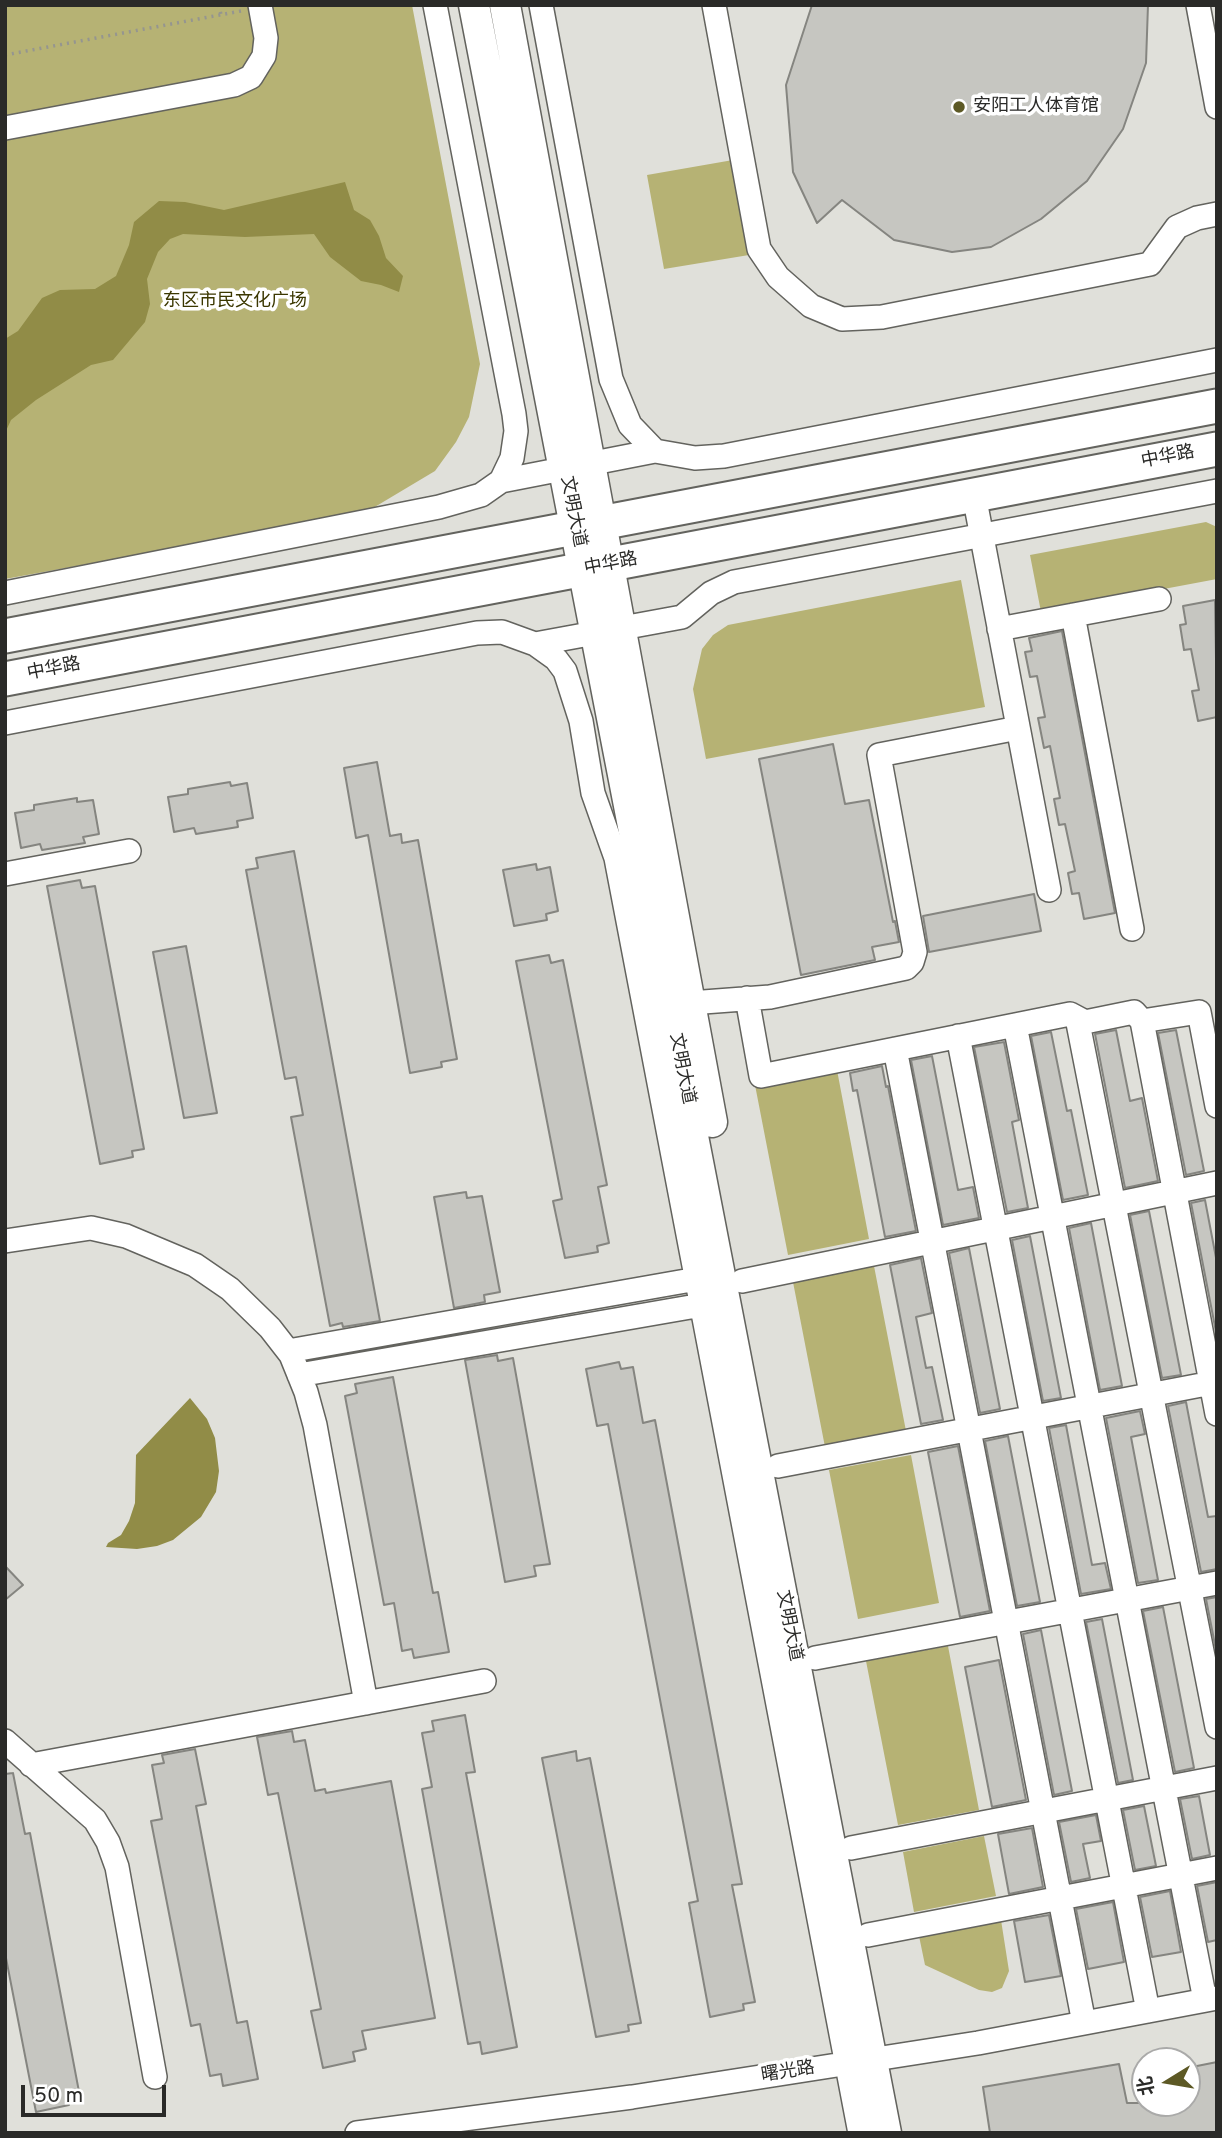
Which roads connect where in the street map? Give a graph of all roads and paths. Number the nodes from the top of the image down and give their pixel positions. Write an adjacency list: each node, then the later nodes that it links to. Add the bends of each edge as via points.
1 (219, 5): 9 (path)
2 (435, 5): 19 (street, via 514,414 512,458)
3 (474, 5): 18 (main road, 文明大道)
4 (505, 5): 18 (main road, 文明大道)
5 (541, 5): 17 (street, via 611,379 630,425)
6 (714, 5): 13 (street, via 759,249 778,277 811,306 842,319 881,317 1150,264 1177,227)
7 (1198, 5): 11 (street)
8 (260, 6): 9 (path); 12 (street, via 264,56 251,77 234,85)
9 (221, 15): 10 (path)
10 (5, 55)
11 (1217, 107)
12 (5, 128)
13 (1217, 214)
14 (1217, 360): 17 (street, via 724,456 695,458)
15 (1217, 406): 22 (highway)
16 (1217, 449): 21 (highway, 中华路)
17 (655, 451): 18 (street)
18 (577, 466): 19 (street); 22 (main road, 文明大道)
19 (501, 481): 25 (street, via 481,495 439,507)
20 (1217, 491): 23 (street)
21 (974, 495): 23 (street); 24 (highway, 中华路)
22 (588, 526): 24 (main road, 文明大道); 30 (highway)
23 (982, 536): 28 (street); 29 (street, via 734,582 710,593 682,617)
24 (596, 568): 29 (main road, 文明大道); 32 (highway, 中华路)
25 (5, 593)
26 (1159, 598): 27 (street)
27 (1073, 615): 28 (street); 38 (street)
28 (999, 629): 34 (street)
29 (608, 631): 31 (street); 40 (main road, 文明大道); 90 (main road, 文明大道)
30 (5, 636)
31 (535, 644): 33 (street, via 502,632 477,633); 54 (street, via 565,671 581,721 593,793 616,858)
32 (5, 679)
33 (5, 723)
34 (1018, 728): 37 (street); 39 (street, via 879,755 915,952 906,968)
35 (129, 851): 36 (street)
36 (5, 874)
37 (1049, 890)
38 (1132, 929)
39 (747, 998): 40 (street); 45 (street, via 761,1076)
40 (690, 1003): 55 (main road, 文明大道)
41 (1077, 1018): 42 (street, via 1085,1021 1134,1012); 43 (street, via 1070,1014); 49 (street)
42 (1142, 1021): 46 (street, via 1199,1012); 48 (street)
43 (1015, 1025): 44 (street); 50 (street)
44 (958, 1037): 45 (street); 51 (street)
45 (895, 1049): 53 (street)
46 (1217, 1106)
47 (1217, 1183): 48 (street)
48 (1174, 1192): 49 (street); 59 (street)
49 (1114, 1204): 50 (street); 60 (street)
50 (1052, 1217): 51 (street); 61 (street)
51 (996, 1229): 53 (street); 63 (street)
52 (6, 1241): 57 (street, via 91,1228 155,1247 195,1265 230,1289)
53 (933, 1242): 55 (street); 64 (street)
54 (697, 1279): 56 (street); 57 (street)
55 (742, 1281): 65 (main road, 文明大道)
56 (702, 1305): 58 (street); 90 (street)
57 (288, 1351): 58 (street)
58 (299, 1375): 73 (street, via 314,1425)
59 (1214, 1382): 60 (street); 62 (street)
60 (1151, 1394): 61 (street); 67 (street)
61 (1089, 1406): 63 (street); 68 (street)
62 (1217, 1413)
63 (1032, 1417): 64 (street); 69 (street)
64 (969, 1430): 65 (street); 70 (street)
65 (778, 1466): 71 (main road, 文明大道)
66 (1217, 1583): 67 (street)
67 (1189, 1588): 68 (street); 74 (street)
68 (1127, 1600): 69 (street); 78 (street)
69 (1070, 1611): 70 (street); 79 (street)
70 (1006, 1622): 71 (street); 80 (street)
71 (815, 1658): 81 (main road, 文明大道)
72 (484, 1681): 73 (street)
73 (366, 1703): 76 (street)
74 (1217, 1727)
75 (5, 1741): 76 (street)
76 (31, 1765): 91 (street, via 95,1819 108,1842 117,1867)
77 (1217, 1778): 78 (street)
78 (1164, 1788): 79 (street); 83 (street)
79 (1107, 1799): 80 (street); 84 (street)
80 (1043, 1811): 81 (street); 85 (street)
81 (851, 1848): 86 (main road, 文明大道)
82 (1217, 1868): 83 (street)
83 (1180, 1875): 84 (street); 87 (street)
84 (1124, 1886): 85 (street); 88 (street)
85 (1059, 1898): 86 (street); 89 (street)
86 (868, 1935): 90 (main road, 文明大道)
87 (1211, 1999): 88 (street, 曙光路)
88 (1148, 2011): 89 (street, 曙光路)
89 (1084, 2023): 90 (street, 曙光路)
90 (870, 2060): 92 (street, 曙光路); 93 (street); 94 (main road, 文明大道); 95 (main road, 文明大道)
91 (155, 2077)
92 (357, 2133)
93 (860, 2133)
94 (886, 2133)
95 (906, 2133)

